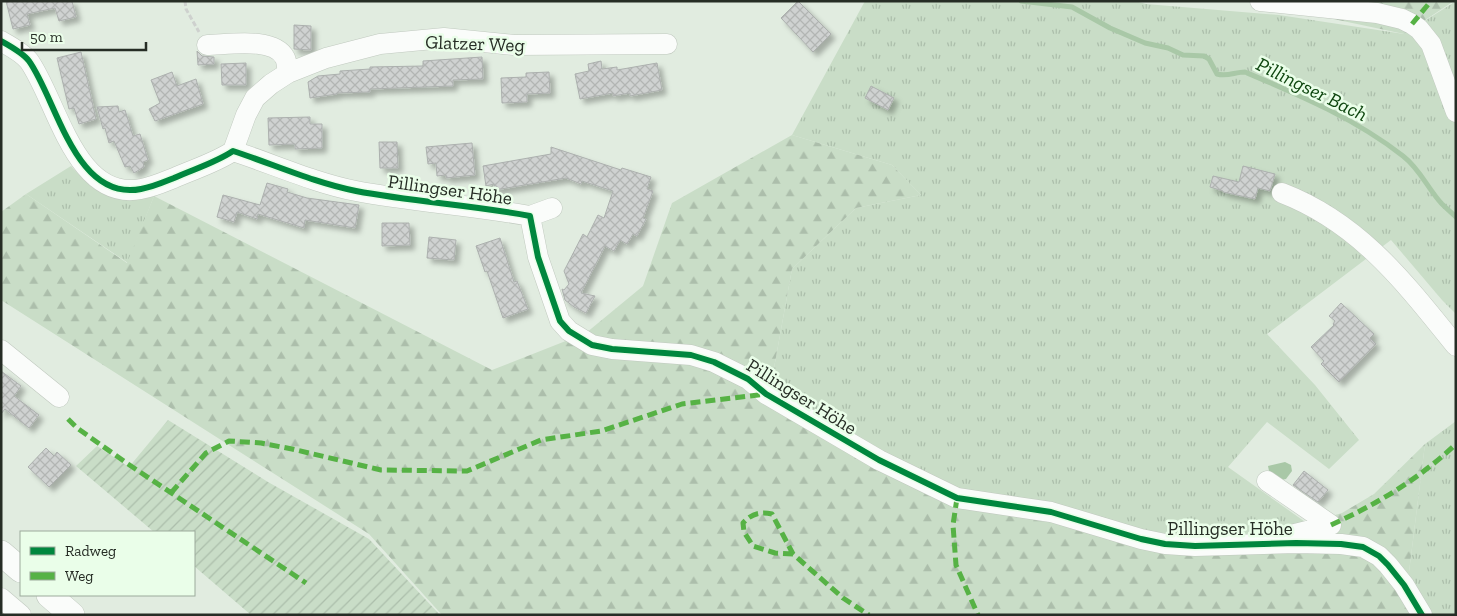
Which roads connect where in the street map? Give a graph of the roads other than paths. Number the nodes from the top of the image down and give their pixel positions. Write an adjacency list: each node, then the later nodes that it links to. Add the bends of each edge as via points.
1 (1260, 1): 6 (street, via 1377,13 1412,24 1432,44)
2 (1, 40): 7 (street, via 28,59 80,160 109,186 140,189)
3 (204, 41): 5 (street, via 259,43 274,47 285,57)
4 (667, 44): 5 (street, Glatzer Weg, via 514,45 444,38 380,44 326,58)
5 (288, 73): 7 (street, Glatzer Weg, via 256,98)
6 (1456, 112)
7 (233, 151): 10 (street, Pillingser Höhe, via 354,190)
8 (1282, 193): 11 (street, via 1333,219 1368,245)
9 (552, 208): 10 (street, Pillingser Höhe)
10 (530, 216): 15 (street, Pillingser Höhe, via 538,258 560,321 568,332 592,345 691,355 714,362 748,379 766,394 879,460 957,498 1051,512 1165,544)
11 (1456, 346)
12 (1, 350): 13 (street)
13 (59, 397)
14 (1267, 481): 15 (street, via 1331,525)
15 (1253, 544): 22 (street, Pillingser Höhe, via 1363,547 1380,556 1388,565)
16 (1, 553): 17 (main road)
17 (20, 569)
18 (50, 596): 21 (main road)
19 (1, 598): 20 (street)
20 (21, 615)
21 (72, 615)
22 (1422, 615)

